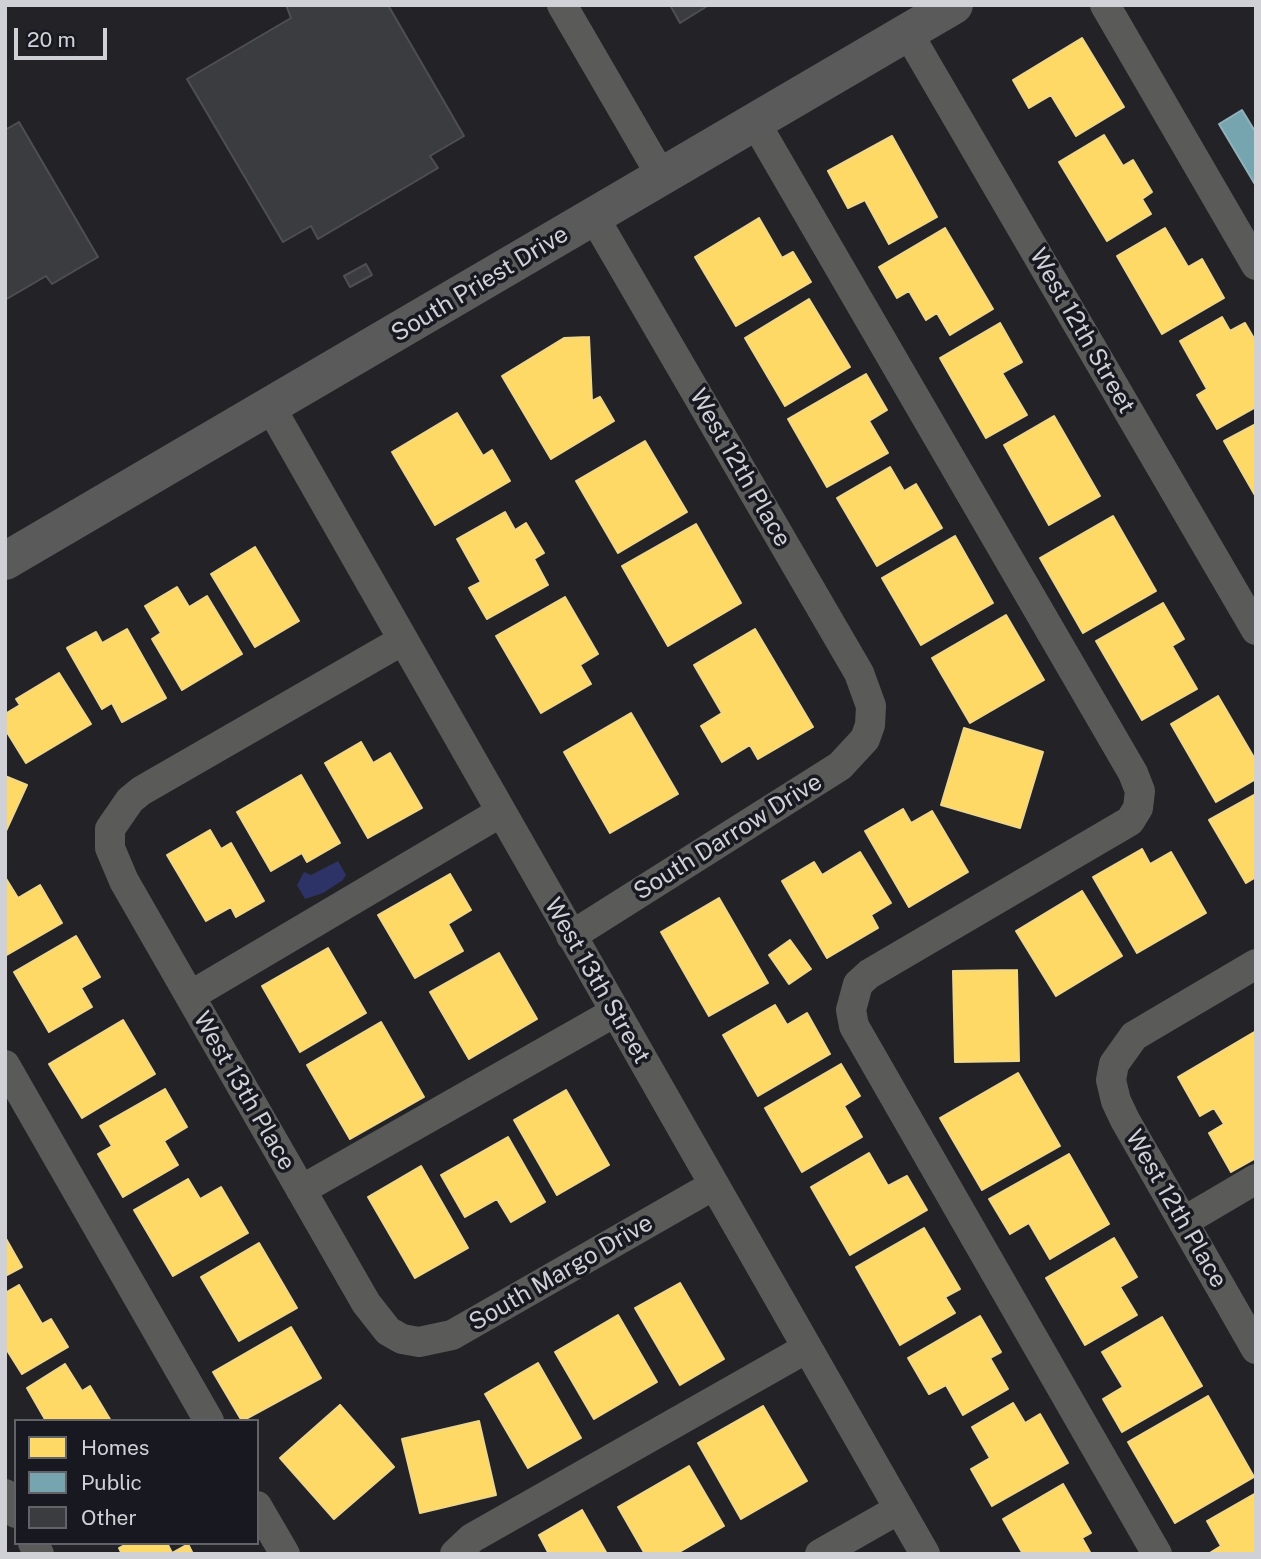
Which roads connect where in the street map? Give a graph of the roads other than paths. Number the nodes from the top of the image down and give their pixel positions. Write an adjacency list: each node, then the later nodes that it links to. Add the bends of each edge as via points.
1 (562, 5): 6 (street)
2 (954, 5): 4 (main road, South Priest Drive)
3 (1105, 5): 8 (street)
4 (908, 33): 5 (main road, South Priest Drive); 11 (street, West 12th Street)
5 (755, 122): 6 (main road, South Priest Drive); 36 (street, via 1140,791 1130,821 869,974 858,984 851,1010 854,1026)
6 (662, 177): 7 (main road, South Priest Drive)
7 (594, 217): 9 (main road, South Priest Drive); 13 (street, West 12th Place, via 859,673 871,706)
8 (1256, 265)
9 (271, 408): 10 (main road, South Priest Drive); 12 (street, West 13th Street)
10 (5, 561)
11 (1256, 630)
12 (403, 640): 14 (street, West 13th Street); 17 (street, West 13th Place, via 142,790 117,815 110,829 110,848)
13 (870, 725): 15 (street, South Darrow Drive, via 855,754 839,766)
14 (501, 812): 15 (street, West 13th Street); 17 (street)
15 (571, 936): 18 (street, West 13th Street)
16 (1256, 964): 23 (street, West 12th Place, via 1134,1037 1114,1064 1111,1080 1116,1101)
17 (190, 996): 22 (street, West 13th Place)
18 (615, 1012): 21 (street, West 13th Street); 22 (street)
19 (5, 1065): 27 (street)
20 (1256, 1179): 23 (street)
21 (714, 1185): 24 (street, South Margo Drive, via 452,1335 419,1342); 25 (street, West 13th Street)
22 (301, 1190): 24 (street, West 13th Place, via 376,1318)
23 (1183, 1222): 26 (street, West 12th Place)
24 (402, 1339)
25 (807, 1348): 29 (street, West 13th Street); 33 (street, via 472,1538)
26 (1256, 1349)
27 (208, 1419)
28 (5, 1494): 31 (street)
29 (899, 1508): 34 (street); 35 (street, West 13th Street)
30 (259, 1509): 32 (street)
31 (14, 1510)
32 (285, 1554)
33 (455, 1554)
34 (820, 1554)
35 (925, 1554)
36 (1157, 1554)

